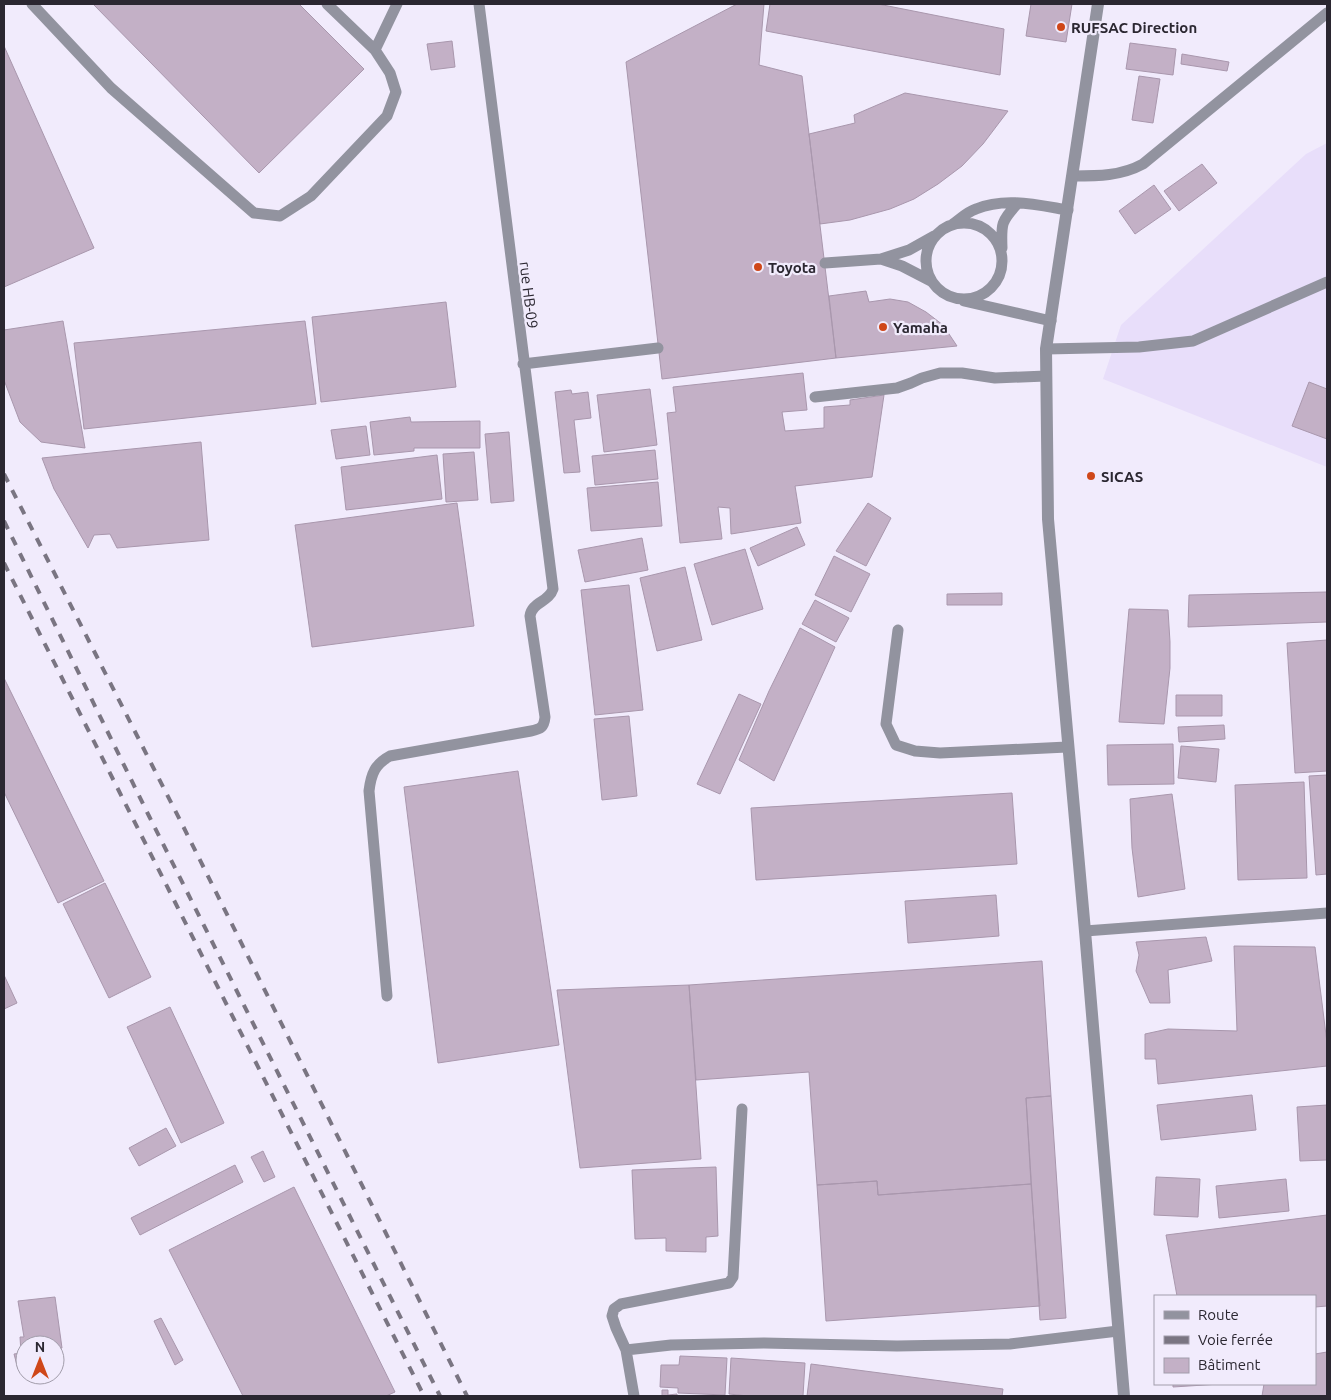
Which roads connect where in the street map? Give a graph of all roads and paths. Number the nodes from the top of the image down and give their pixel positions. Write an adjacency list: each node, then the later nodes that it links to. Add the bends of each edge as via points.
1 (32, 4): 7 (lane, via 110,88 254,213 280,216 310,196 386,116 396,92 390,73)
2 (327, 4): 7 (lane)
3 (397, 4): 7 (lane)
4 (478, 4): 22 (lane, rue HB-09)
5 (1098, 4): 8 (street)
6 (1327, 13): 8 (lane, via 1143,164 1131,171 1105,176)
7 (375, 50)
8 (1073, 176): 10 (street)
9 (1018, 203): 10 (lane); 11 (lane, via 991,204 974,209); 13 (lane, via 1001,225)
10 (1068, 210): 19 (street)
11 (951, 225): 12 (lane); 13 (lane, via 968,223 983,227 997,241)
12 (934, 236): 14 (lane, via 909,250); 16 (lane, via 925,266)
13 (1003, 255): 18 (lane, via 1001,273 992,288 973,299)
14 (881, 259): 15 (lane); 16 (lane)
15 (825, 263)
16 (931, 281): 18 (lane, via 940,292)
17 (1327, 282): 21 (lane, via 1192,341 1139,347)
18 (955, 299): 19 (lane)
19 (1051, 321): 21 (street)
20 (658, 348): 22 (lane)
21 (1046, 349): 23 (street)
22 (523, 364): 29 (lane, rue HB-09, via 553,589 548,598 532,608 530,616 544,724 540,729 390,756 374,768 369,790)
23 (1046, 376): 24 (lane, via 996,378 940,374 896,388); 26 (street, via 1048,519)
24 (815, 397)
25 (898, 630): 26 (lane, via 886,724 896,745 915,751 940,753)
26 (1067, 747): 28 (street)
27 (1327, 913): 28 (lane)
28 (1085, 930): 31 (street)
29 (387, 996)
30 (742, 1109): 32 (lane, via 734,1277 729,1283 621,1304 614,1309 612,1316)
31 (1118, 1331): 32 (lane, via 1010,1344 764,1343 671,1345); 34 (street)
32 (626, 1350): 33 (lane)
33 (634, 1396)
34 (1124, 1396)

